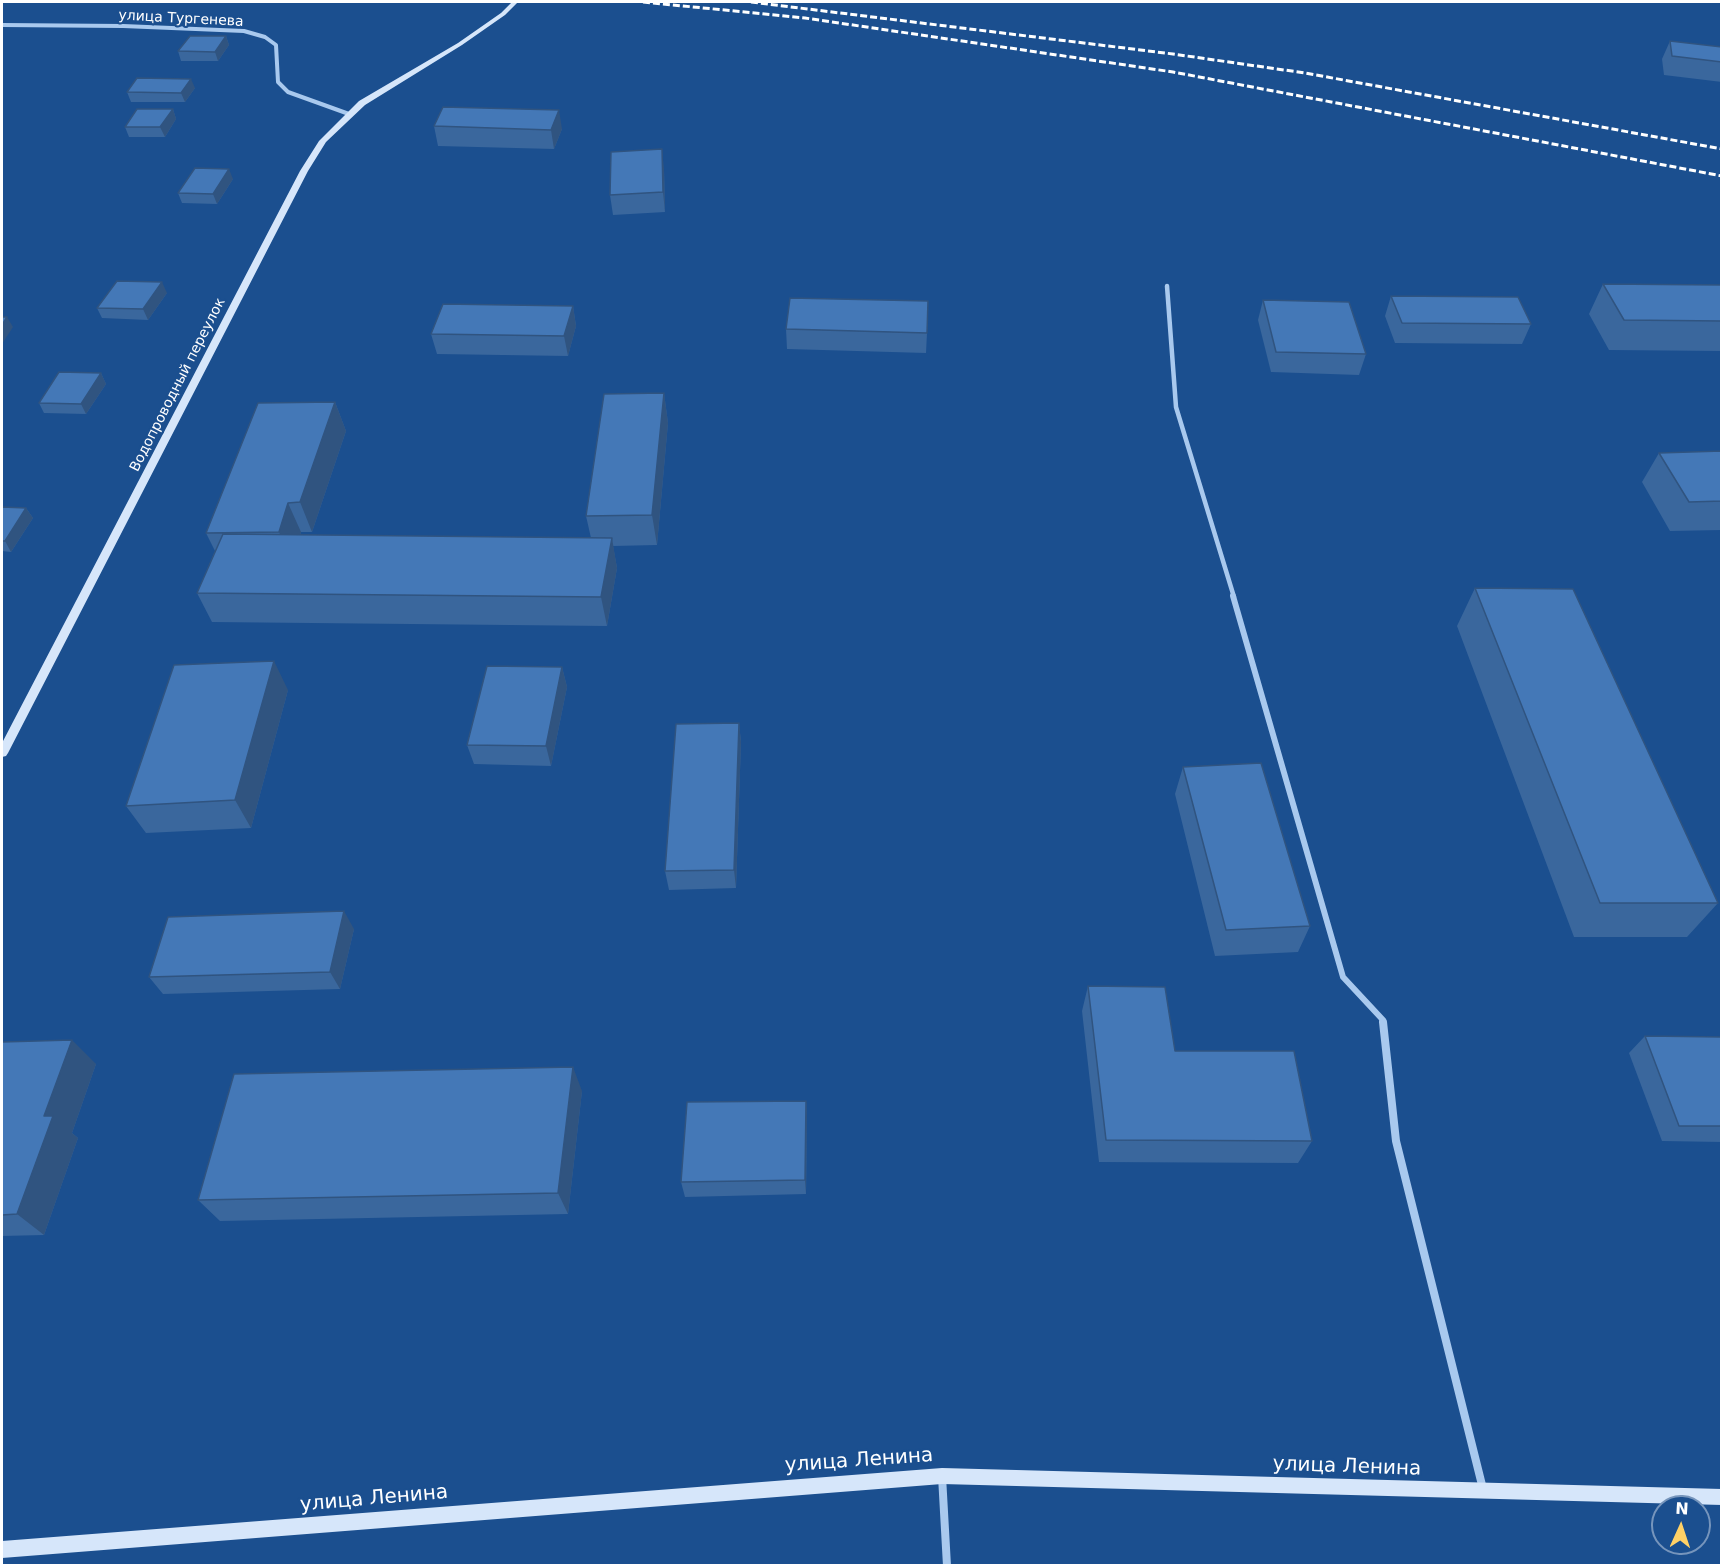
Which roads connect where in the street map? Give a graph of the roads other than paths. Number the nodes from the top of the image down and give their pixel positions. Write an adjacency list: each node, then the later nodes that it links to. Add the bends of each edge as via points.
1 (515, 2): 3 (main road, Водопроводный переулок, via 468,38 391,83)
2 (2, 25): 3 (street, улица Тургенева, via 244,31 276,45 278,82 288,92)
3 (349, 114): 5 (main road, Водопроводный переулок, via 323,141 304,171)
4 (1167, 286): 7 (street, via 1176,407 1342,976 1383,1020 1396,1141)
5 (2, 753)
6 (942, 1476): 7 (main road, улица Ленина); 9 (main road, улица Ленина); 10 (street)
7 (1484, 1492): 8 (main road, улица Ленина)
8 (1722, 1497)
9 (2, 1550)
10 (947, 1566)

